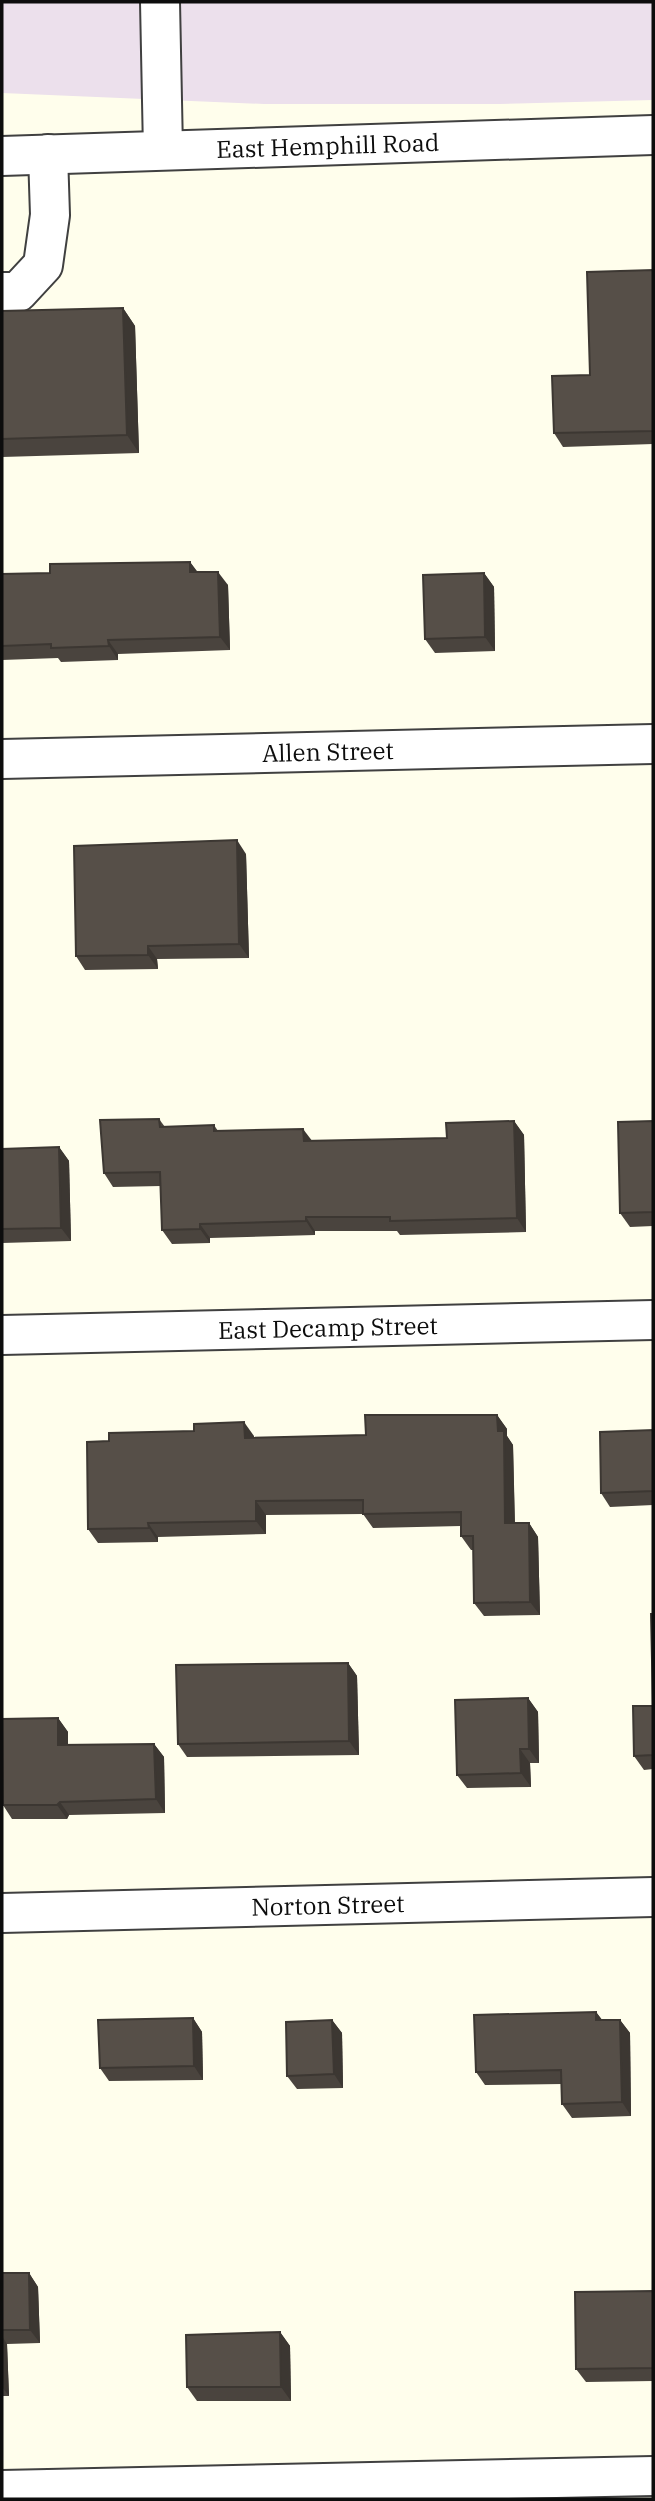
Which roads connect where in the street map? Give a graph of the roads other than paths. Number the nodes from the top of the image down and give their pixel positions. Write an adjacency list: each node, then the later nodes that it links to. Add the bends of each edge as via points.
1 (160, 2): 3 (street)
2 (653, 135): 3 (street, East Hemphill Road)
3 (163, 150): 4 (street, East Hemphill Road)
4 (48, 155): 5 (street, East Hemphill Road); 6 (street, via 50,215 43,265 18,292)
5 (2, 156)
6 (2, 292)
7 (653, 744): 8 (street, Allen Street)
8 (2, 759)
9 (653, 1320): 10 (street, East Decamp Street)
10 (2, 1335)
11 (653, 1897): 12 (street, Norton Street)
12 (2, 1913)
13 (653, 2476): 14 (street)
14 (2, 2490)

